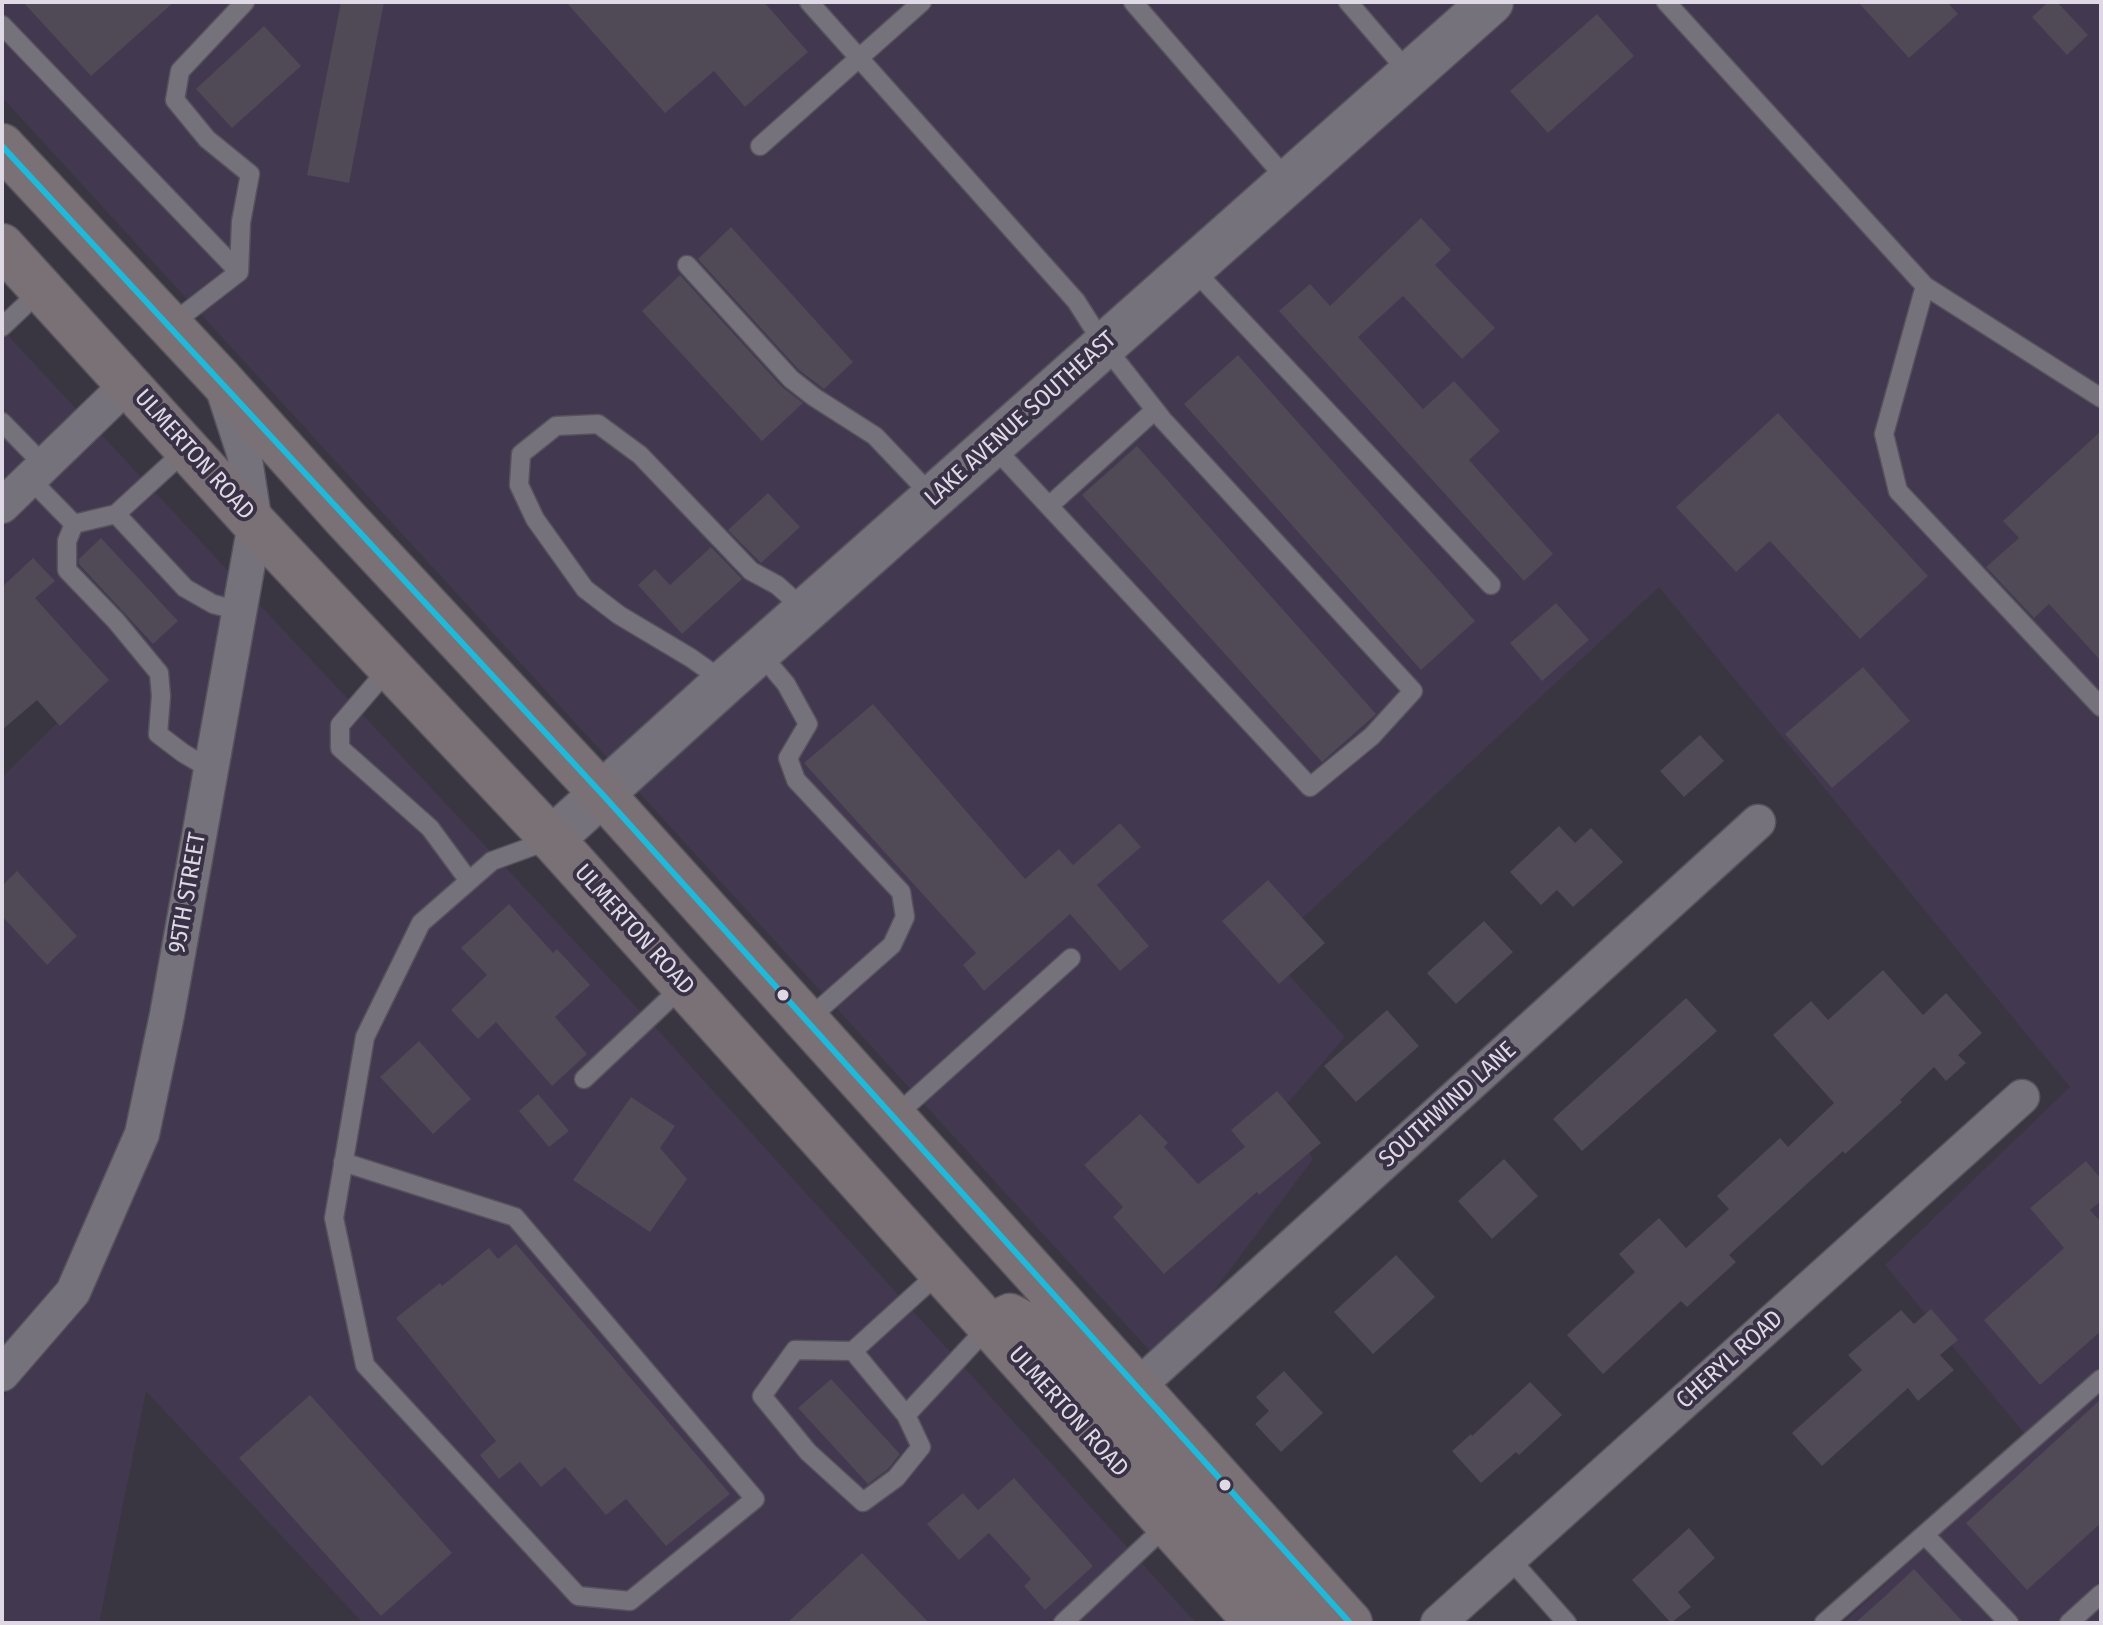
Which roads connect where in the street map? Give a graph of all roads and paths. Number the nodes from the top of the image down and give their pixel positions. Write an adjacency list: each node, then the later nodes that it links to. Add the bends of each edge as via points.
1 (245, 2): 17 (lane, via 180,71 175,100 207,139 250,174)
2 (809, 2): 9 (lane)
3 (922, 2): 9 (lane)
4 (1133, 2): 13 (lane)
5 (1348, 2): 10 (lane)
6 (1491, 2): 10 (street, LAKE AVENUE SOUTHEAST)
7 (1666, 2): 18 (lane)
8 (2, 25): 17 (lane)
9 (858, 58): 12 (lane); 22 (lane, via 1076,301)
10 (1410, 74): 13 (street, LAKE AVENUE SOUTHEAST)
11 (2, 146): 20 (main road)
12 (760, 146)
13 (1289, 182): 16 (street, LAKE AVENUE SOUTHEAST)
14 (2, 246): 19 (main road, ULMERTON ROAD)
15 (687, 265): 31 (lane, via 791,379 875,436)
16 (1192, 268): 22 (street, LAKE AVENUE SOUTHEAST); 37 (lane)
17 (239, 272): 20 (lane)
18 (1925, 286): 25 (lane); 43 (lane, via 1884,434 1898,491)
19 (42, 289): 21 (lane); 24 (main road, ULMERTON ROAD)
20 (169, 326): 23 (main road)
21 (2, 327)
22 (1104, 345): 26 (lane); 28 (street, LAKE AVENUE SOUTHEAST)
23 (219, 378): 36 (street, 95TH STREET, via 244,453); 45 (main road)
24 (129, 383): 29 (main road, ULMERTON ROAD); 30 (street)
25 (2101, 398)
26 (1155, 410): 33 (lane); 33 (lane, via 1413,691 1372,736 1310,787)
27 (2, 422): 30 (lane)
28 (992, 445): 31 (street, LAKE AVENUE SOUTHEAST); 33 (lane)
29 (187, 449): 34 (lane); 36 (main road, ULMERTON ROAD)
30 (37, 472): 32 (street); 35 (lane)
31 (933, 497): 38 (street, LAKE AVENUE SOUTHEAST)
32 (2, 506)
33 (1049, 506)
34 (116, 514): 35 (lane); 39 (lane, via 185,588)
35 (74, 524): 44 (lane, via 67,541 67,570 159,673 158,734)
36 (255, 524): 39 (street, 95TH STREET); 41 (main road, ULMERTON ROAD)
37 (1491, 585)
38 (805, 610): 40 (street, LAKE AVENUE SOUTHEAST); 42 (lane, via 751,571 640,455 598,424 556,426 521,454 519,485 535,519 585,589)
39 (240, 611): 44 (street, 95TH STREET)
40 (759, 652): 42 (street, LAKE AVENUE SOUTHEAST); 51 (lane, via 786,684 808,724 788,758 796,780 901,892 905,917 892,945)
41 (390, 667): 47 (main road, ULMERTON ROAD); 48 (lane, via 340,725 340,748 430,828)
42 (725, 682): 45 (street, LAKE AVENUE SOUTHEAST)
43 (2101, 707)
44 (210, 769): 59 (street, 95TH STREET, via 142,1134 73,1292)
45 (603, 795): 47 (street, LAKE AVENUE SOUTHEAST); 51 (main road)
46 (1758, 822): 61 (street, SOUTHWIND LANE)
47 (552, 839): 48 (lane, via 492,861); 50 (main road, ULMERTON ROAD)
48 (469, 881): 55 (lane, via 421,923 365,1037)
49 (1071, 958): 54 (lane)
50 (684, 985): 52 (lane); 56 (main road, ULMERTON ROAD)
51 (805, 1022): 54 (main road)
52 (584, 1079)
53 (2022, 1097): 65 (street, CHERYL ROAD)
54 (893, 1118): 61 (main road)
55 (343, 1162): 55 (lane, via 334,1218 365,1365 578,1596 630,1601 755,1499 515,1217)
56 (941, 1271): 57 (main road, ULMERTON ROAD); 58 (lane)
57 (990, 1325): 62 (lane); 63 (main road, ULMERTON ROAD); 69 (main road, via 1010,1316 1034,1329)
58 (853, 1351): 62 (lane); 62 (lane, via 795,1350 762,1396 808,1452 863,1502 896,1478 921,1447)
59 (2, 1374)
60 (2101, 1379): 64 (lane)
61 (1137, 1387): 70 (main road)
62 (906, 1415)
63 (1168, 1524): 67 (lane); 68 (main road, ULMERTON ROAD)
64 (1925, 1535): 73 (lane); 74 (lane)
65 (1510, 1559): 71 (street, CHERYL ROAD); 72 (lane)
66 (2101, 1594): 75 (lane)
67 (1063, 1623)
68 (1257, 1623)
69 (1304, 1623)
70 (1350, 1623)
71 (1438, 1623)
72 (1567, 1623)
73 (1824, 1623)
74 (2009, 1623)
75 (2069, 1623)

